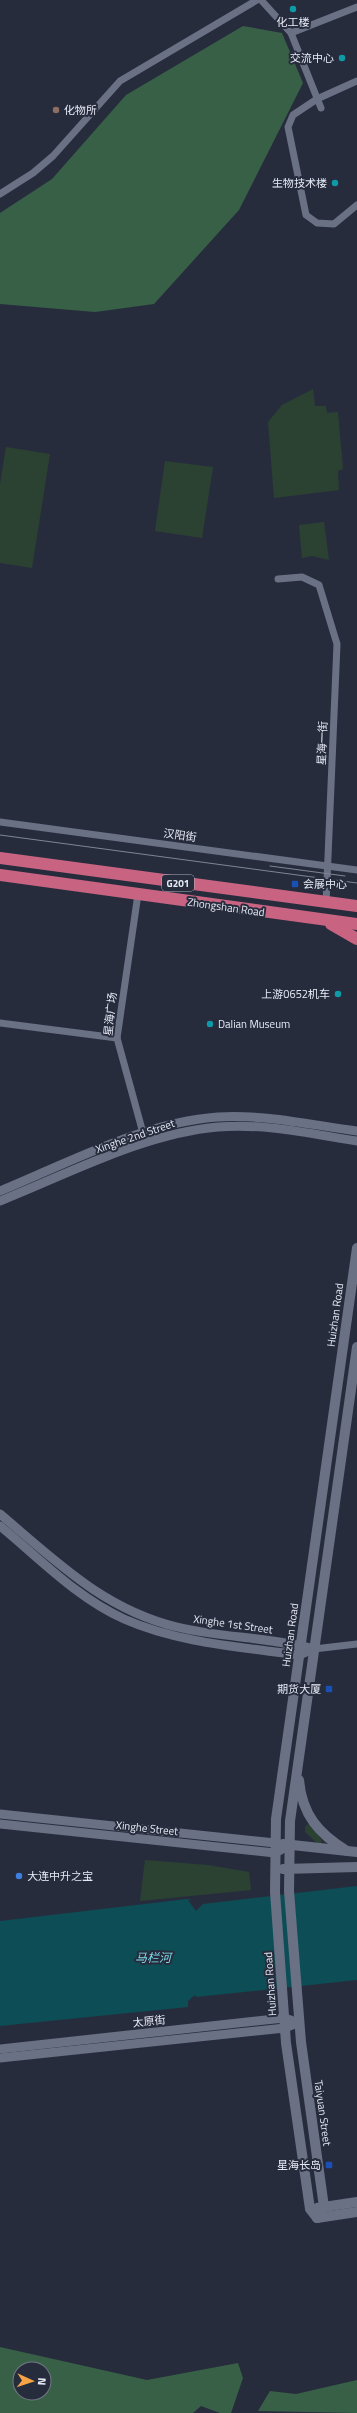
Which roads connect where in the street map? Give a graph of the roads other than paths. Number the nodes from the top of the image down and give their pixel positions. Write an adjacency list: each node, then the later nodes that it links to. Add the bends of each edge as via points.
1 (257, 0): 8 (street, via 120,81 53,156)
2 (261, 0): 4 (street)
3 (357, 7): 4 (street)
4 (291, 34): 6 (street)
5 (357, 81): 6 (street)
6 (316, 99): 7 (street); 9 (street, via 293,115 288,127 306,215 317,223 334,224)
7 (321, 108)
8 (0, 194)
9 (357, 205)
10 (278, 579): 13 (street, 星海一街, via 302,577 319,585 337,644)
11 (0, 822): 13 (street, 汉阳街)
12 (0, 858): 17 (highway, Zhongshan Road / G201)
13 (328, 867): 14 (street, 汉阳街); 17 (street, 星海一街)
14 (357, 870)
15 (0, 875): 16 (highway, Zhongshan Road / G201)
16 (138, 894): 19 (highway, Zhongshan Road / G201); 23 (street, 星海广场)
17 (326, 904): 18 (highway, Zhongshan Road / G201)
18 (357, 906)
19 (325, 921): 20 (highway, Zhongshan Road / G201); 21 (highway)
20 (357, 924)
21 (357, 939)
22 (0, 1023): 23 (street)
23 (117, 1038): 25 (street, 星海广场)
24 (357, 1131): 25 (street, Xinghe 2nd Street, via 271,1119 226,1117 193,1120)
25 (143, 1134): 27 (street, Xinghe 2nd Street)
26 (357, 1141): 28 (street, Xinghe 2nd Street, via 263,1128 195,1129 127,1150)
27 (0, 1191)
28 (0, 1201)
29 (357, 1248): 35 (main road, Huizhan Road)
30 (357, 1347): 34 (main road)
31 (0, 1514): 35 (street, Xinghe 1st Street, via 78,1581 127,1610 160,1622 197,1631)
32 (0, 1526): 35 (street, Xinghe 1st Street, via 75,1589 123,1619 197,1640)
33 (357, 1644): 34 (street)
34 (314, 1649): 35 (street, Xinghe 1st Street); 36 (main road)
35 (300, 1650): 40 (main road, Huizhan Road, via 276,1819)
36 (298, 1766): 39 (main road, via 290,1821); 41 (main road, via 302,1800 316,1827 328,1840)
37 (0, 1814): 40 (street, Xinghe Street)
38 (0, 1824): 40 (street, Xinghe Street)
39 (290, 1845): 40 (main road, Xinghe Street); 41 (main road, Xinghe Street); 44 (main road)
40 (275, 1848): 43 (main road, Huizhan Road)
41 (352, 1851)
42 (357, 1867): 44 (main road)
43 (275, 1869): 44 (main road); 46 (main road, Huizhan Road)
44 (289, 1869): 45 (main road)
45 (299, 2022): 46 (street, Huizhan Road); 50 (main road, Taiyuan Street)
46 (284, 2023): 47 (street, 太原街); 48 (street, 太原街); 51 (main road)
47 (0, 2049)
48 (0, 2058)
49 (357, 2202): 50 (main road)
50 (324, 2207): 51 (main road); 53 (main road)
51 (310, 2209): 53 (main road)
52 (357, 2212): 53 (main road)
53 (317, 2218)

